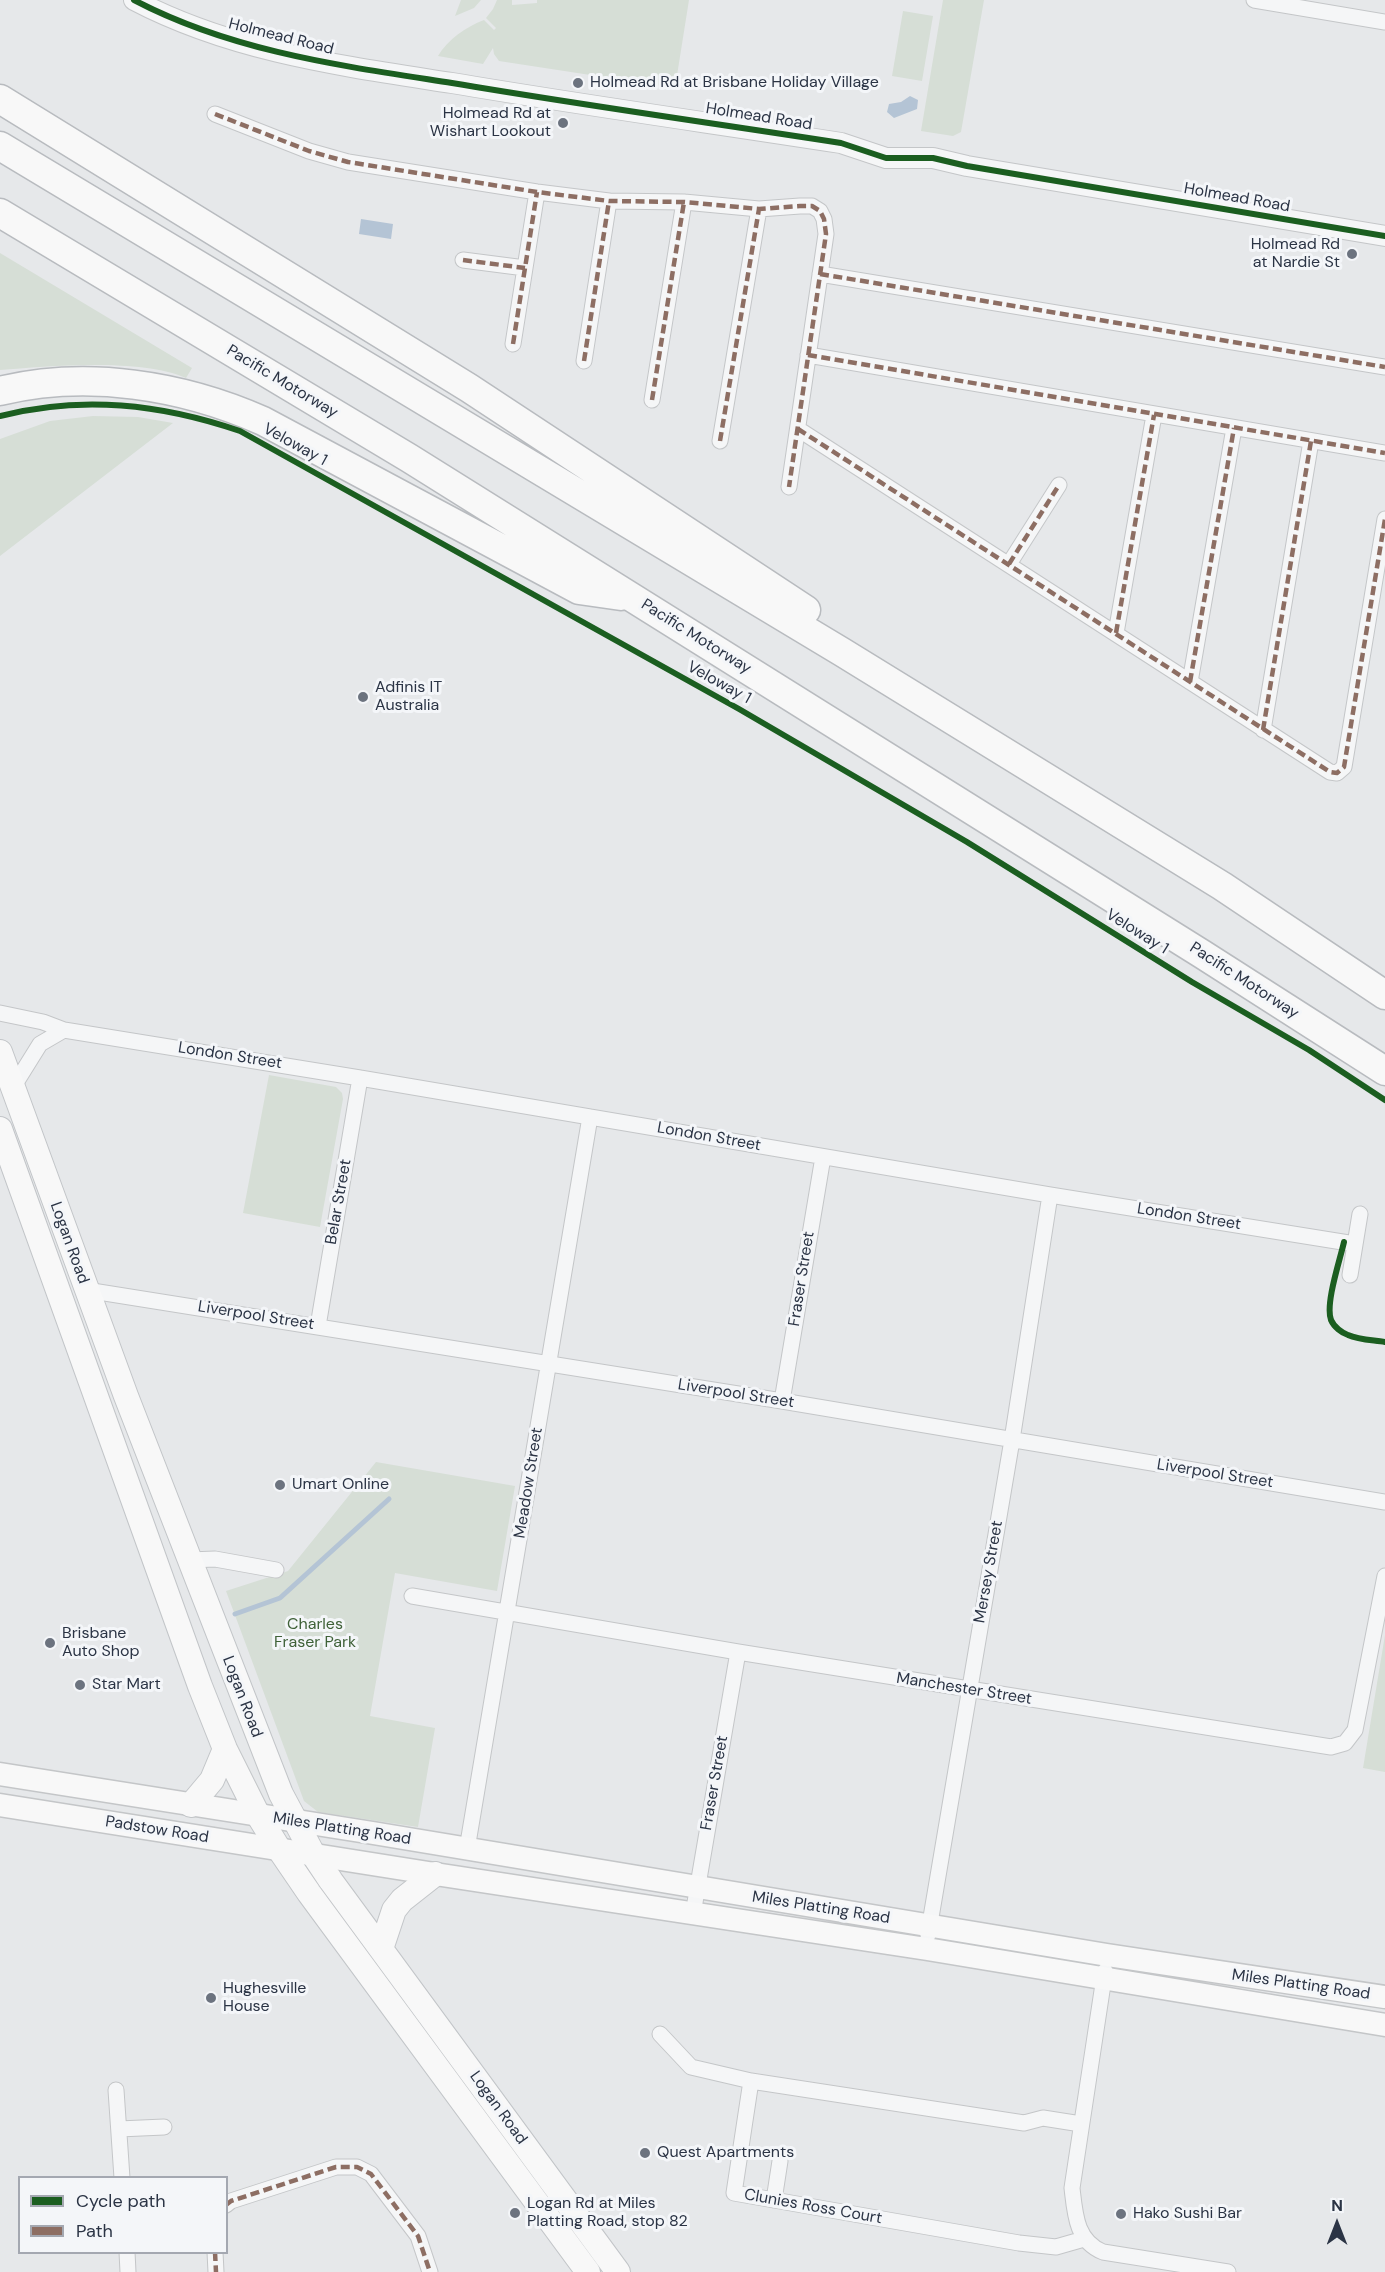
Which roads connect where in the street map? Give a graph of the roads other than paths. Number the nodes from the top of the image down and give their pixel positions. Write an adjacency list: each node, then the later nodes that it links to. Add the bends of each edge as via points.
1 (134, 0): 12 (street, Holmead Road, via 177,20 252,46 352,68 841,143 886,158 933,158)
2 (1254, 0): 3 (street)
3 (1385, 22)
4 (0, 99): 34 (highway, via 469,388 805,608)
5 (216, 114): 7 (street, via 309,152 348,162)
6 (0, 146): 34 (highway)
7 (537, 192): 8 (street); 14 (street)
8 (609, 201): 9 (street); 18 (street)
9 (684, 201): 10 (street); 21 (street)
10 (759, 210): 15 (street, via 812,206 820,211 825,234); 25 (street)
11 (0, 213): 32 (highway, Pacific Motorway, via 409,458)
12 (1385, 236)
13 (462, 260): 14 (street)
14 (525, 267): 16 (street)
15 (820, 274): 17 (street); 19 (street)
16 (513, 344)
17 (808, 355): 22 (street); 24 (street)
18 (584, 362)
19 (1385, 368)
20 (0, 391): 32 (highway, via 48,384 113,382 215,402 263,421 579,590)
21 (652, 400)
22 (1154, 415): 23 (street); 33 (street)
23 (1234, 428): 26 (street); 35 (street)
24 (798, 429): 29 (street); 31 (street)
25 (720, 441)
26 (1311, 441): 27 (street); 36 (street)
27 (1385, 453)
28 (1059, 484): 31 (street)
29 (789, 487)
30 (1385, 519): 36 (street, via 1344,767 1337,773 1330,772)
31 (1009, 564): 33 (street)
32 (631, 597): 41 (highway, Pacific Motorway)
33 (1116, 633): 35 (street)
34 (843, 652): 37 (highway, via 1222,886)
35 (1190, 682): 36 (street)
36 (1263, 730)
37 (1385, 995)
38 (0, 1013): 39 (street, London Street)
39 (64, 1030): 42 (street, London Street); 43 (street, via 40,1044)
40 (0, 1052): 43 (main road, Logan Road)
41 (1385, 1071)
42 (360, 1078): 44 (street, London Street); 52 (street, Belar Street)
43 (12, 1089): 51 (main road, Logan Road)
44 (590, 1117): 46 (street, London Street); 53 (street, Meadow Street)
45 (0, 1129): 64 (main road, Logan Road)
46 (823, 1156): 47 (street, London Street); 54 (street, Fraser Street)
47 (1050, 1195): 49 (street, London Street); 55 (street, Mersey Street)
48 (1360, 1214): 49 (street)
49 (1355, 1244): 50 (street)
50 (1350, 1275)
51 (86, 1290): 52 (street, Liverpool Street); 57 (main road, Logan Road)
52 (318, 1326): 53 (street, Liverpool Street)
53 (548, 1364): 54 (street, Liverpool Street); 61 (street, Meadow Street)
54 (782, 1401): 55 (street, Liverpool Street)
55 (1012, 1440): 56 (street, Liverpool Street); 63 (street, Mersey Street)
56 (1385, 1502)
57 (189, 1560): 58 (street, via 215,1559); 69 (main road, Logan Road, via 276,1785)
58 (276, 1570)
59 (1385, 1576): 63 (street, Manchester Street, via 1354,1730 1345,1743 1331,1747)
60 (412, 1596): 61 (street, Manchester Street)
61 (507, 1614): 62 (street, Manchester Street); 71 (street, Meadow Street)
62 (738, 1652): 63 (street, Manchester Street); 74 (street, Fraser Street)
63 (969, 1689): 76 (street, Mersey Street)
64 (225, 1749): 67 (main road, via 212,1780); 68 (main road, Logan Road)
65 (0, 1774): 67 (main road, Padstow Road)
66 (0, 1805): 70 (main road, Padstow Road)
67 (191, 1805): 68 (main road, Padstow Road)
68 (258, 1815): 69 (main road, Miles Platting Road); 70 (main road, Logan Road)
69 (295, 1821): 71 (main road, Miles Platting Road); 72 (main road, Logan Road)
70 (279, 1849): 72 (main road, Padstow Road); 99 (main road, Logan Road)
71 (467, 1849): 74 (main road, Miles Platting Road)
72 (314, 1854): 73 (main road, Miles Platting Road); 77 (main road, Logan Road)
73 (435, 1874): 75 (main road, Miles Platting Road); 77 (main road, via 394,1910)
74 (697, 1888): 75 (street, Fraser Street); 76 (main road, Miles Platting Road)
75 (693, 1914): 78 (main road, Miles Platting Road)
76 (929, 1926): 78 (street, Mersey Street); 79 (main road, Miles Platting Road)
77 (381, 1948): 100 (main road, Logan Road)
78 (927, 1949): 80 (main road, Miles Platting Road)
79 (1107, 1955): 80 (street); 81 (main road, Miles Platting Road)
80 (1104, 1980): 82 (main road, Miles Platting Road); 86 (street)
81 (1385, 1997)
82 (1385, 2025)
83 (660, 2034): 84 (street, via 691,2067)
84 (751, 2081): 86 (street, via 1024,2123 1043,2118); 91 (street, Clunies Ross Court, via 734,2193)
85 (116, 2090): 88 (street)
86 (1081, 2124): 93 (street, via 1072,2188 1075,2215)
87 (164, 2127): 88 (street)
88 (119, 2129): 90 (street)
89 (780, 2161): 91 (street)
90 (122, 2176)
91 (774, 2200): 93 (street, Clunies Ross Court, via 1019,2243 1056,2247)
92 (228, 2203): 98 (street, via 336,2167 357,2167 371,2174 418,2236)
93 (1084, 2239): 101 (street, via 1103,2252)
94 (126, 2254): 96 (street)
95 (215, 2254): 97 (street)
96 (128, 2272)
97 (216, 2272)
98 (430, 2272)
99 (588, 2272)
100 (618, 2272)
101 (1228, 2272)

